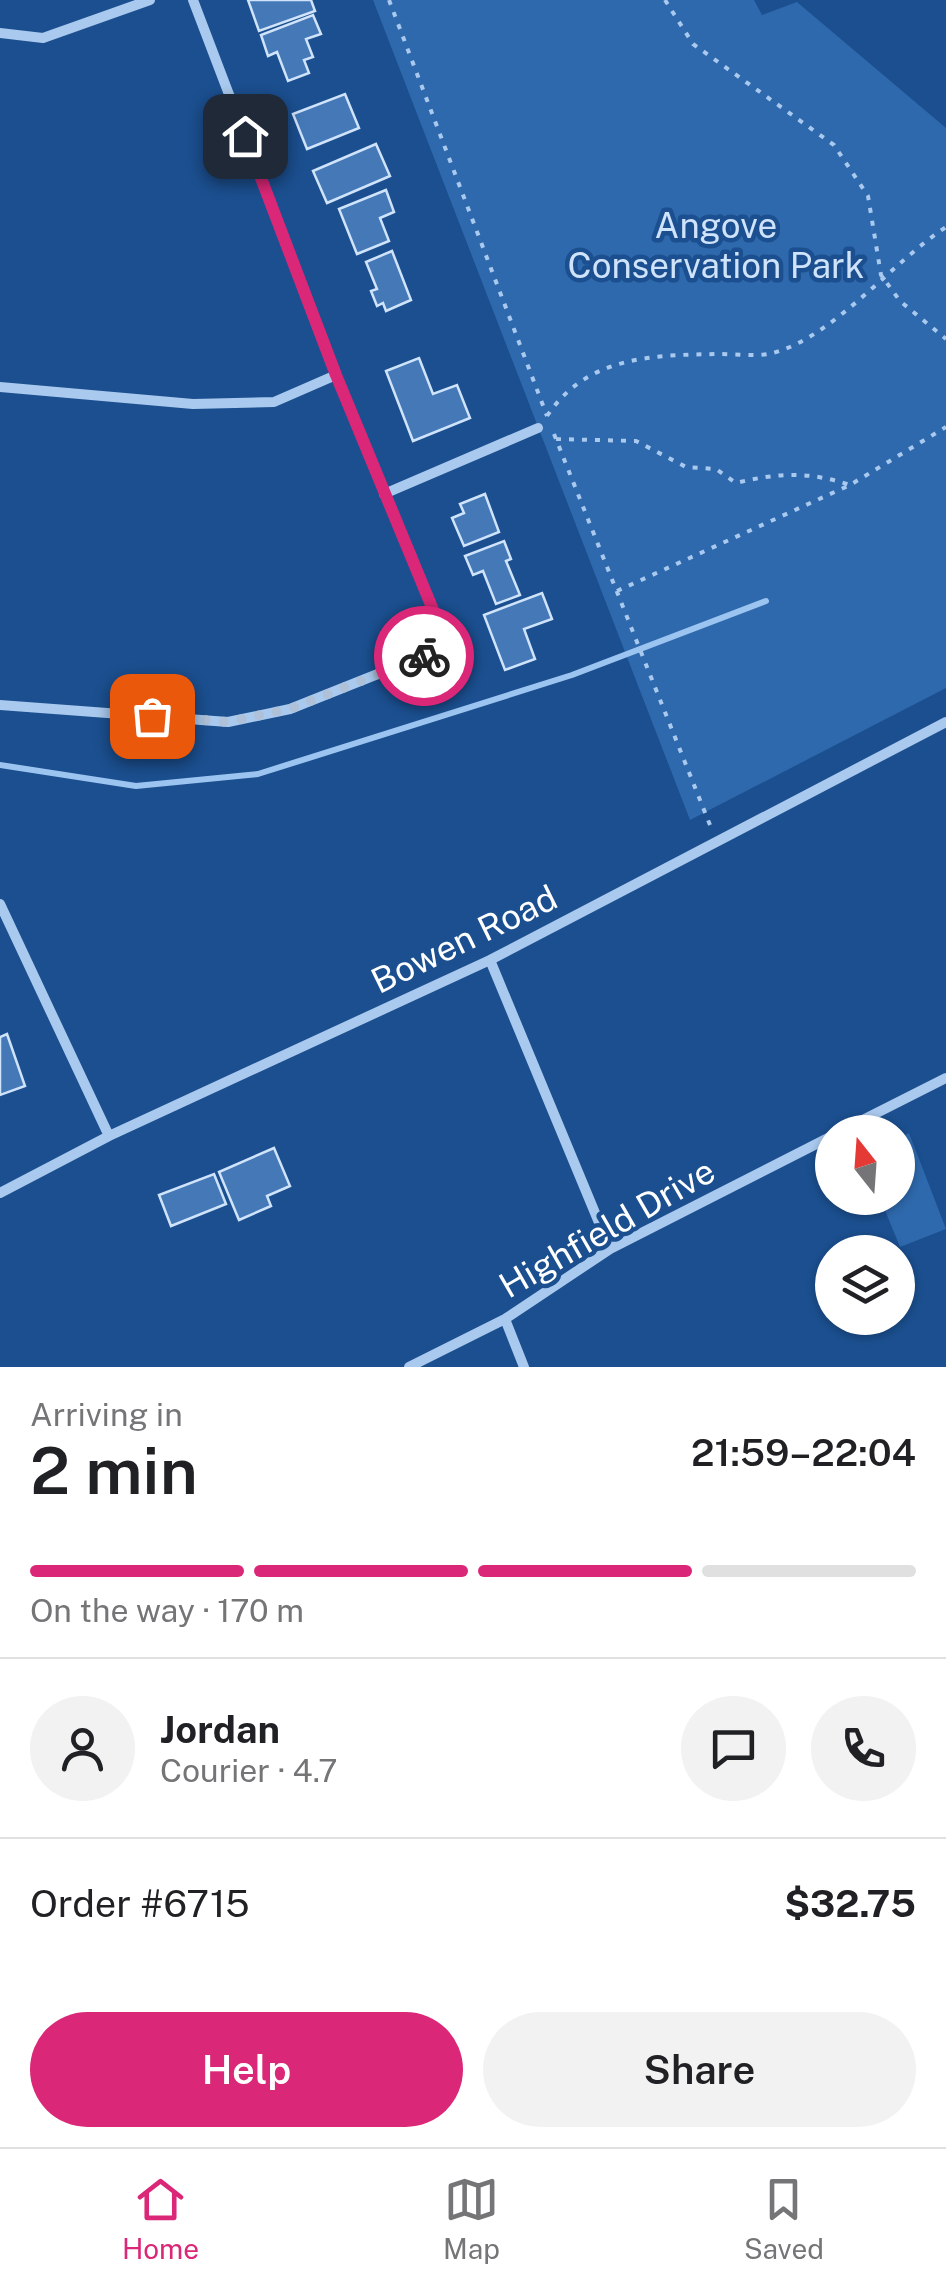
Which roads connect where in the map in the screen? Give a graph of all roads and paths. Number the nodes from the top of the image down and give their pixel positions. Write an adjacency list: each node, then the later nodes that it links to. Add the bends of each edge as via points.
1 (150, 0): 5 (street, via 43,38)
2 (193, 0): 9 (street)
3 (389, 0): 11 (path)
4 (665, 0): 7 (path, via 693,44 834,144 868,196)
5 (0, 33)
6 (946, 226): 7 (path)
7 (881, 275): 8 (path); 11 (path, via 835,320 771,354 692,354 610,365 584,376)
8 (946, 339)
9 (336, 375): 10 (street, via 274,402 193,404); 16 (street)
10 (0, 387)
11 (547, 416): 13 (path); 14 (path)
12 (946, 427): 15 (path)
13 (538, 428): 16 (street)
14 (556, 440): 15 (path, via 636,441 686,467 716,469 736,483 816,473); 17 (path)
15 (850, 484): 17 (path)
16 (384, 494): 18 (street, via 448,646 290,709 228,722)
17 (616, 592): 20 (path)
18 (0, 705)
19 (946, 722): 20 (street, Bowen Road)
20 (716, 842): 22 (street, Bowen Road)
21 (0, 904): 25 (street)
22 (490, 960): 25 (street, Bowen Road); 28 (street)
23 (946, 1078): 24 (street)
24 (873, 1115)
25 (109, 1136): 27 (street, Bowen Road)
26 (815, 1145): 28 (street, Highfield Drive)
27 (0, 1194)
28 (610, 1249): 29 (street, Highfield Drive)
29 (505, 1318): 30 (street, Highfield Drive); 31 (street)
30 (409, 1367)
31 (524, 1367)

